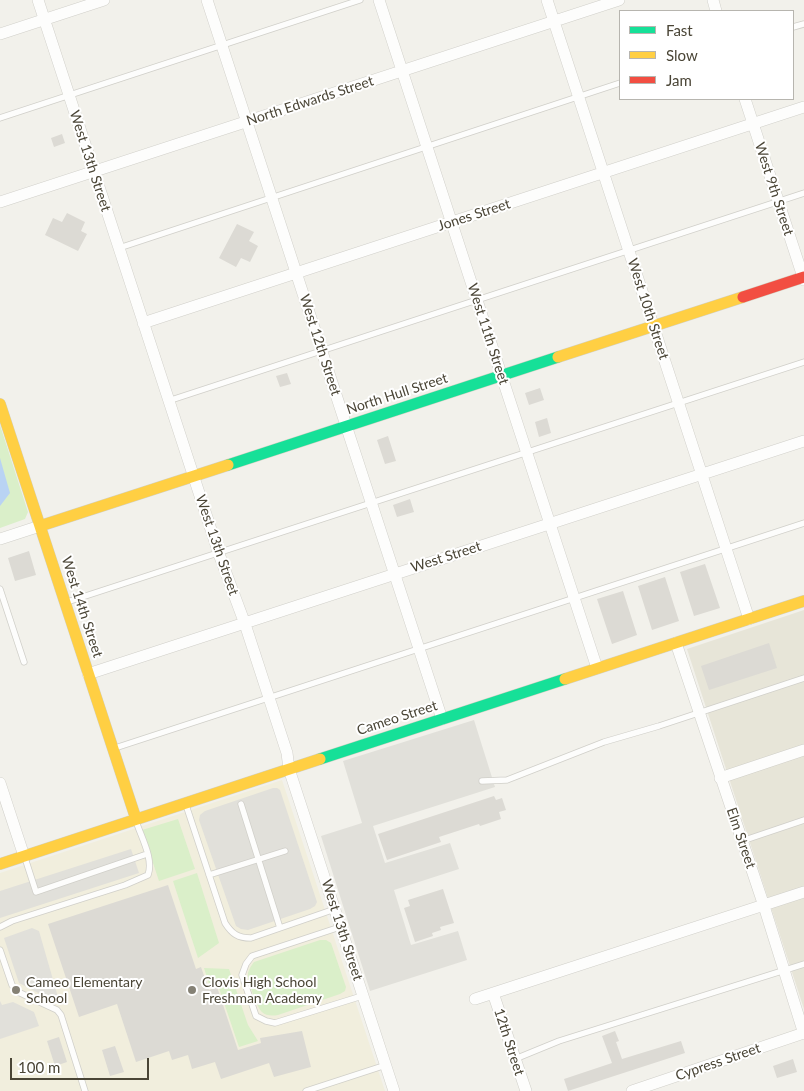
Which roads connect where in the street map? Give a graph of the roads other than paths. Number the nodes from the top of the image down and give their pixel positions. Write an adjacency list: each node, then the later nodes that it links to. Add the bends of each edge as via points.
1 (38, 0): 8 (street, West 13th Street)
2 (104, 0): 8 (street)
3 (207, 0): 11 (street, West 12th Street)
4 (360, 0): 11 (lane)
5 (379, 0): 12 (street, West 11th Street)
6 (547, 0): 9 (street, West 10th Street)
7 (619, 0): 9 (street, North Edwards Street)
8 (44, 19): 10 (street); 14 (street, West 13th Street)
9 (554, 21): 12 (street, North Edwards Street); 15 (street, West 10th Street)
10 (0, 34)
11 (221, 44): 14 (lane); 19 (street, West 12th Street)
12 (402, 71): 19 (street, North Edwards Street); 21 (street, West 11th Street)
13 (619, 83): 15 (lane)
14 (68, 94): 18 (lane); 22 (street, West 13th Street)
15 (578, 96): 21 (lane); 23 (street, West 10th Street)
16 (745, 100): 20 (street, West 9th Street)
17 (804, 108): 20 (street, Jones Street)
18 (0, 118)
19 (247, 122): 22 (street, North Edwards Street); 25 (street, West 12th Street)
20 (753, 124): 23 (street, Jones Street); 26 (street, West 9th Street)
21 (427, 146): 25 (lane); 28 (street, West 11th Street)
22 (94, 172): 27 (street, North Edwards Street); 29 (street, West 13th Street)
23 (604, 173): 28 (street, Jones Street); 30 (street, West 10th Street)
24 (804, 193): 26 (lane)
25 (272, 198): 29 (lane); 31 (street, West 12th Street)
26 (778, 201): 30 (lane); 32 (street, West 9th Street)
27 (0, 202)
28 (452, 223): 31 (street, Jones Street); 33 (street, West 11th Street)
29 (119, 248): 34 (street, West 13th Street)
30 (629, 251): 33 (lane); 35 (street, West 10th Street)
31 (296, 273): 34 (street, Jones Street); 36 (street, West 12th Street)
32 (804, 278): 35 (street, North Hull Street)
33 (477, 300): 36 (lane); 38 (street, West 11th Street)
34 (143, 323): 39 (street, West 13th Street)
35 (654, 326): 38 (street, North Hull Street); 40 (street, West 10th Street)
36 (322, 351): 39 (lane); 42 (street, West 12th Street)
37 (804, 362): 40 (lane)
38 (502, 375): 42 (street, North Hull Street); 44 (street, West 11th Street)
39 (168, 401): 46 (street, West 13th Street)
40 (679, 402): 44 (lane); 45 (street, West 10th Street)
41 (0, 404): 50 (street, West 14th Street)
42 (346, 426): 46 (street, North Hull Street); 47 (street, West 12th Street)
43 (804, 441): 45 (street, West Street)
44 (527, 452): 47 (lane); 49 (street, West 11th Street)
45 (702, 474): 49 (street, West Street); 52 (street, West 10th Street)
46 (193, 476): 50 (street, North Hull Street); 53 (street, West 13th Street)
47 (371, 503): 53 (lane); 54 (street, West 12th Street)
48 (804, 523): 52 (lane)
49 (550, 524): 54 (street, West Street); 56 (street, West 11th Street)
50 (40, 526): 51 (street, North Hull Street); 58 (street, West 14th Street)
51 (0, 539)
52 (726, 549): 56 (lane); 59 (street, West 10th Street)
53 (218, 554): 58 (lane); 60 (street, West 13th Street)
54 (394, 574): 60 (street, West Street); 62 (street, West 12th Street)
55 (0, 588): 63 (lane)
56 (574, 598): 62 (lane); 64 (street, West 11th Street)
57 (804, 601): 59 (street, Cameo Street)
58 (65, 602): 65 (street, West 14th Street)
59 (749, 619): 61 (street, Cameo Street)
60 (245, 624): 65 (street, West Street); 67 (street, West 13th Street)
61 (676, 643): 64 (street, Cameo Street); 68 (street, Elm Street)
62 (419, 648): 67 (lane); 69 (street, West 12th Street)
63 (24, 662)
64 (597, 668): 69 (street, Cameo Street)
65 (88, 674): 70 (street, West 14th Street)
66 (804, 678): 68 (lane)
67 (269, 698): 70 (lane); 72 (street, West 13th Street)
68 (699, 712): 73 (street, Elm Street); 74 (lane, via 604,742 507,780)
69 (442, 719): 72 (street, Cameo Street)
70 (112, 749): 78 (street, West 14th Street)
71 (804, 750): 73 (street)
72 (289, 769): 76 (street, Cameo Street); 89 (street, West 13th Street)
73 (720, 778): 80 (street, Elm Street)
74 (482, 781)
75 (0, 783): 83 (street)
76 (185, 803): 78 (street, Cameo Street); 86 (lane)
77 (241, 804): 84 (lane)
78 (136, 819): 82 (lane); 83 (street, Cameo Street)
79 (804, 820): 80 (lane)
80 (742, 841): 88 (street, Elm Street)
81 (285, 851): 84 (lane)
82 (147, 854): 83 (lane, via 36,892); 90 (lane, via 150,868 142,879)
83 (24, 856): 85 (street, Cameo Street)
84 (259, 859): 86 (lane); 92 (lane)
85 (0, 864)
86 (209, 875): 92 (lane, via 225,923 234,934 251,938)
87 (804, 892): 88 (street)
88 (764, 906): 95 (street, Elm Street); 96 (street)
89 (335, 909): 91 (street, West 13th Street); 92 (lane)
90 (0, 927)
91 (340, 927): 97 (street, West 13th Street); 97 (lane, via 252,956 242,975 256,1016 275,1023)
92 (280, 928)
93 (0, 950): 102 (lane, via 12,985 18,992 57,1010 61,1015)
94 (804, 964): 95 (lane)
95 (784, 970): 99 (street, Elm Street); 100 (lane, via 559,1041)
96 (493, 993): 98 (street); 100 (street, 12th Street)
97 (362, 996): 101 (street, West 13th Street)
98 (475, 998)
99 (804, 1034): 106 (street, Cypress Street)
100 (515, 1060): 105 (street, 12th Street)
101 (386, 1065): 103 (lane); 104 (street, West 13th Street)
102 (85, 1091)
103 (306, 1091)
104 (394, 1091)
105 (526, 1091)
106 (632, 1091)

